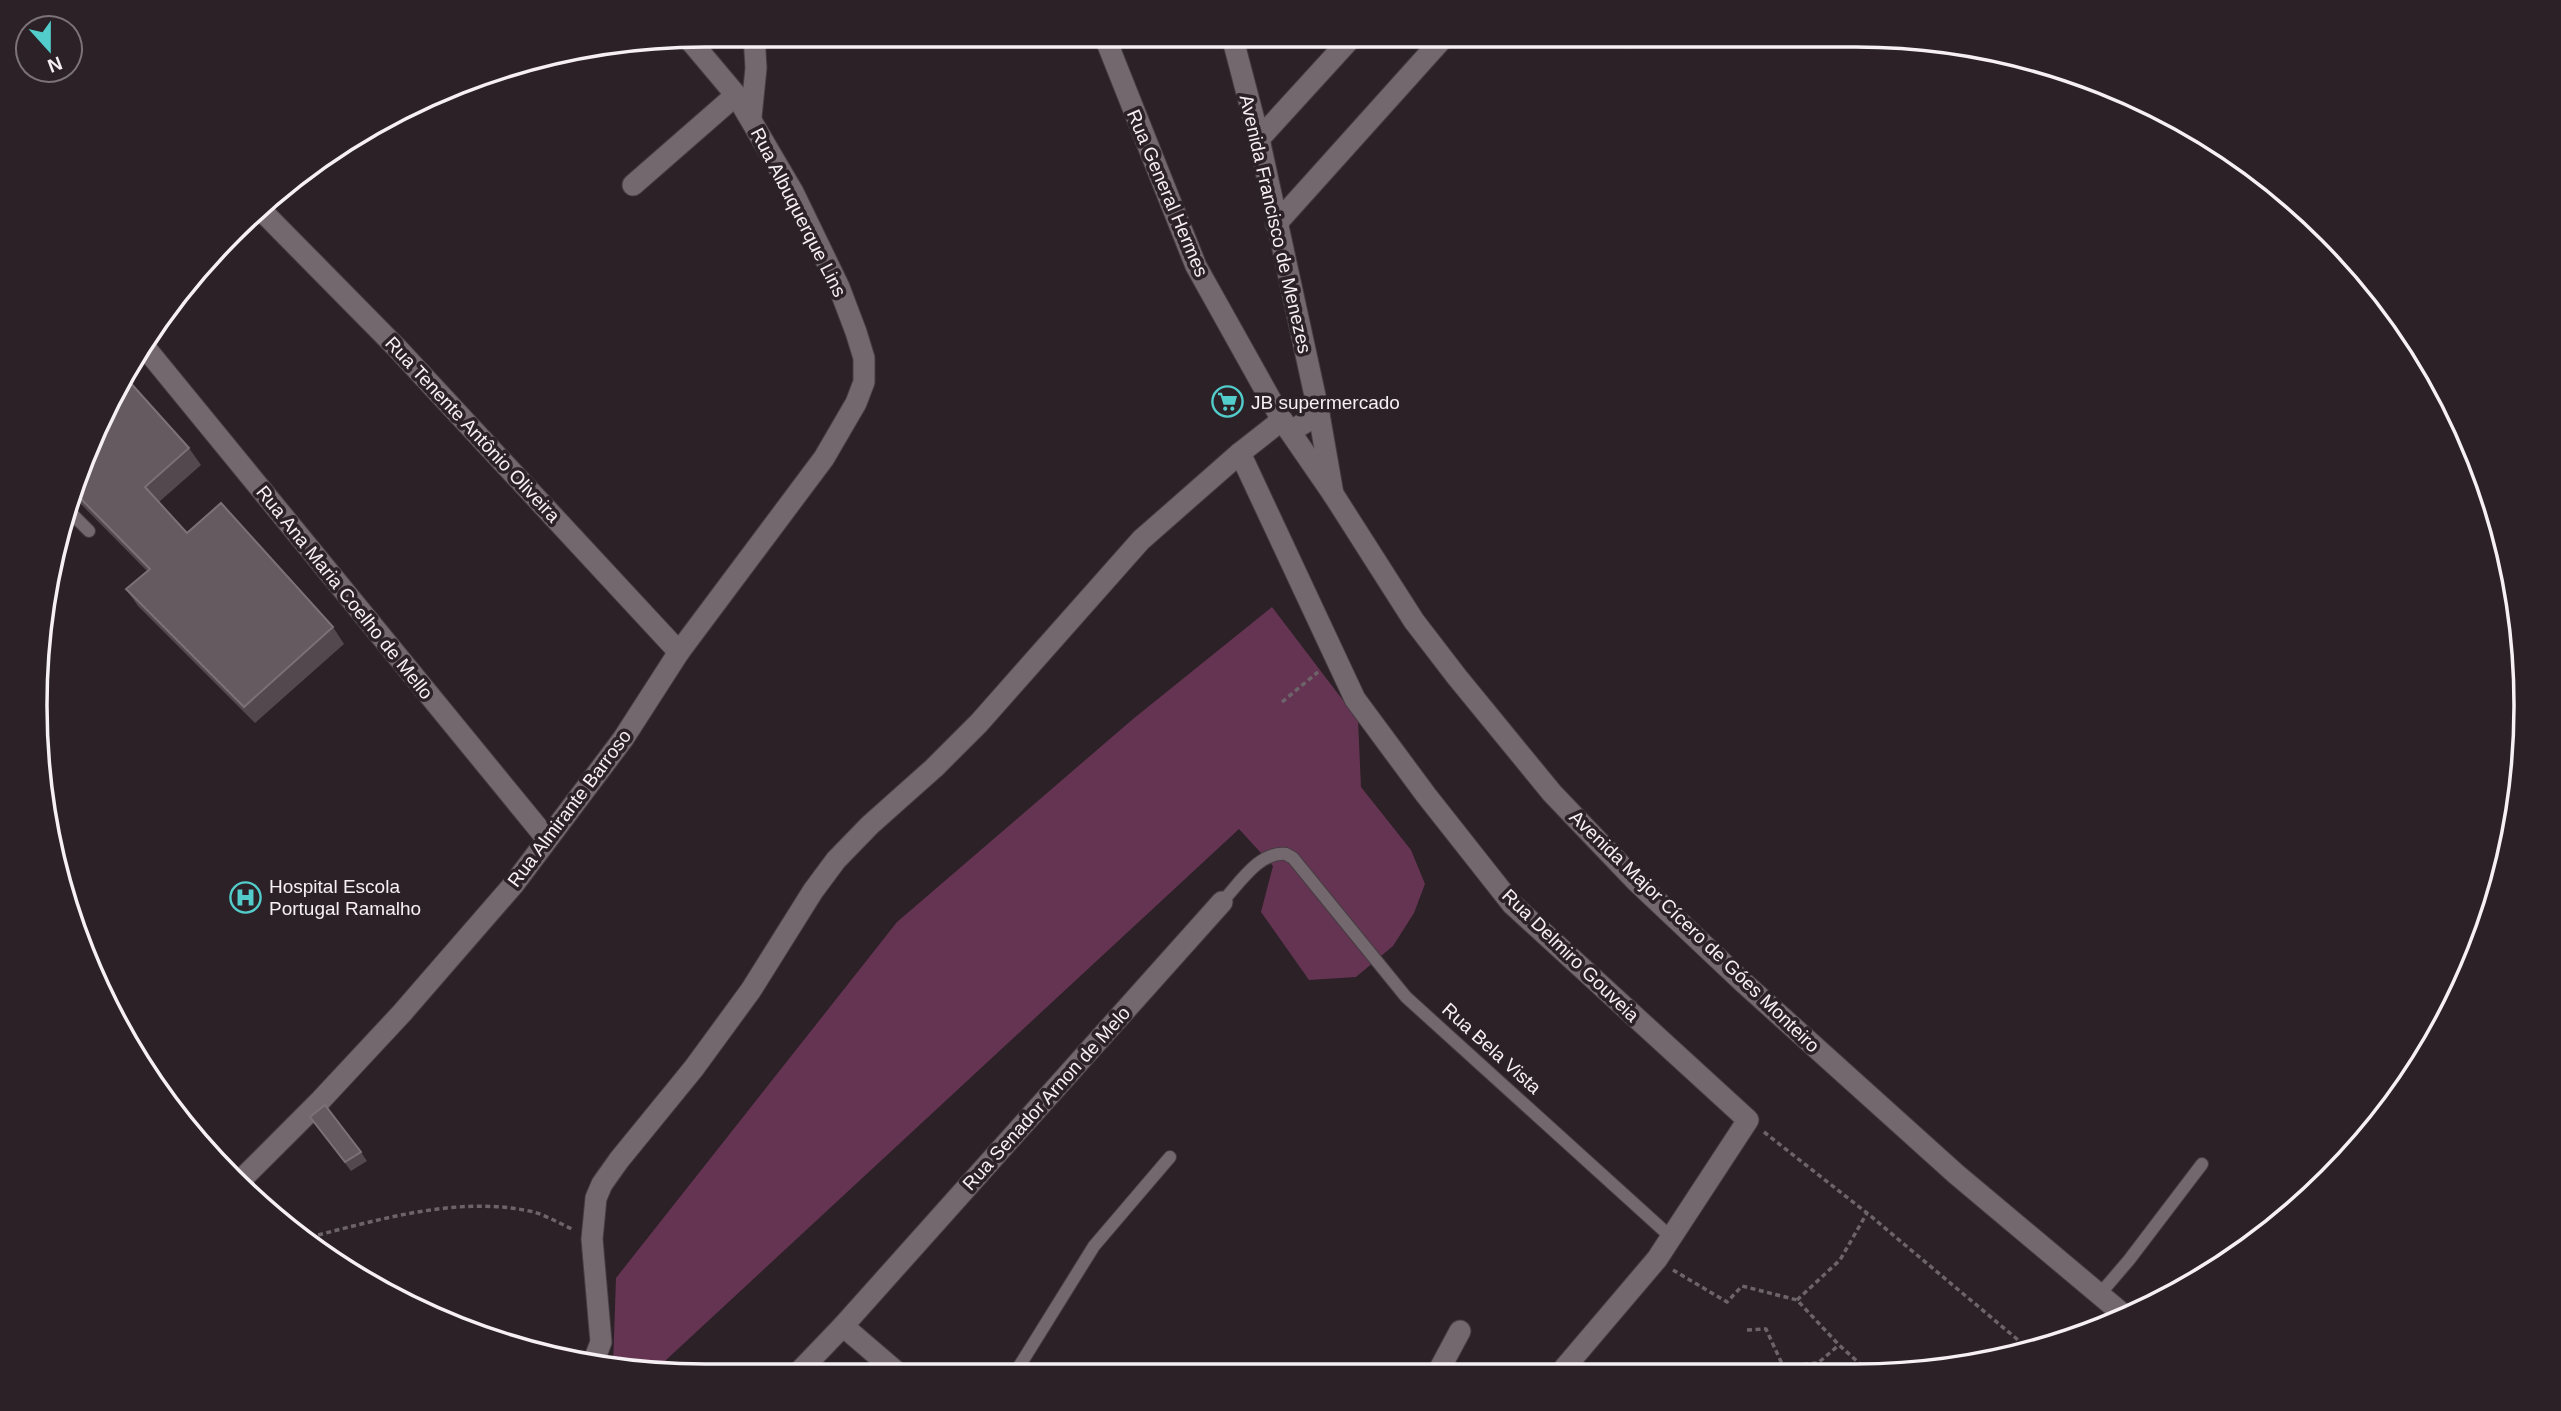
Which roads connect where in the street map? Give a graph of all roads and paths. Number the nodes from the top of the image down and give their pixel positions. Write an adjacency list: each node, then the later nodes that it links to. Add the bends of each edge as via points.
1 (696, 47): 7 (street, Rua Albuquerque Lins)
2 (755, 47): 8 (street)
3 (1108, 47): 16 (street, Rua General Hermes, via 1196,266)
4 (1235, 47): 9 (street, Avenida Francisco de Menezes)
5 (1343, 47): 9 (street)
6 (1434, 47): 12 (street)
7 (736, 95): 8 (street, Rua Albuquerque Lins); 10 (street)
8 (751, 117): 14 (street, Rua Albuquerque Lins, via 793,192 856,332 864,358 864,382)
9 (1259, 139): 12 (street, Avenida Francisco de Menezes)
10 (633, 185)
11 (266, 216): 21 (street, Rua Tenente Antônio Oliveira, via 397,348)
12 (1276, 224): 15 (street, Avenida Francisco de Menezes)
13 (150, 353): 24 (street, Rua Ana Maria Coelho de Mello)
14 (856, 403): 21 (street, Rua Almirante Barroso, via 824,458)
15 (1319, 414): 16 (street); 18 (street, Avenida Francisco de Menezes)
16 (1287, 426): 17 (street); 18 (street, Avenida Major Cícero de Góes Monteiro)
17 (1240, 453): 22 (street, Rua Delmiro Gouveia); 34 (street, via 1126,555 979,723 836,860 694,1068 602,1184)
18 (1333, 494): 36 (street, Avenida Major Cícero de Góes Monteiro, via 1413,621 1580,822 1744,983 1956,1174)
19 (75, 517): 20 (lane)
20 (89, 531)
21 (679, 652): 24 (street, Rua Almirante Barroso, via 623,739)
22 (1336, 657): 23 (path); 27 (street, Rua Delmiro Gouveia, via 1355,699 1512,904)
23 (1282, 702)
24 (547, 839): 30 (street, Rua Almirante Barroso, via 402,1013)
25 (1304, 870): 26 (lane, Rua Senador Arnon de Melo, via 1286,854 1270,855); 33 (lane, Rua Bela Vista, via 1406,997)
26 (1222, 902): 39 (street, Rua Senador Arnon de Melo)
27 (1748, 1120): 31 (path); 33 (street)
28 (1170, 1157): 47 (lane, via 1094,1245)
29 (2202, 1164): 36 (lane)
30 (245, 1176)
31 (1867, 1213): 37 (path, via 1840,1260); 42 (path)
32 (316, 1236): 34 (path, via 398,1215 492,1207 536,1213)
33 (1672, 1238): 35 (street)
34 (592, 1239): 44 (street, via 601,1342)
35 (1657, 1259): 37 (path, via 1727,1302 1742,1286); 49 (street)
36 (2099, 1295): 38 (street, Avenida Major Cícero de Góes Monteiro)
37 (1797, 1300): 43 (path)
38 (2117, 1309)
39 (843, 1326): 45 (street, Rua Senador Arnon de Melo); 46 (street)
40 (1746, 1330): 50 (path, via 1766,1329)
41 (1460, 1331): 48 (street)
42 (2021, 1342)
43 (1839, 1345): 51 (path); 52 (path)
44 (596, 1354)
45 (807, 1364)
46 (887, 1364)
47 (1021, 1364)
48 (1442, 1364)
49 (1568, 1364)
50 (1781, 1364)
51 (1811, 1364)
52 (1860, 1364)

